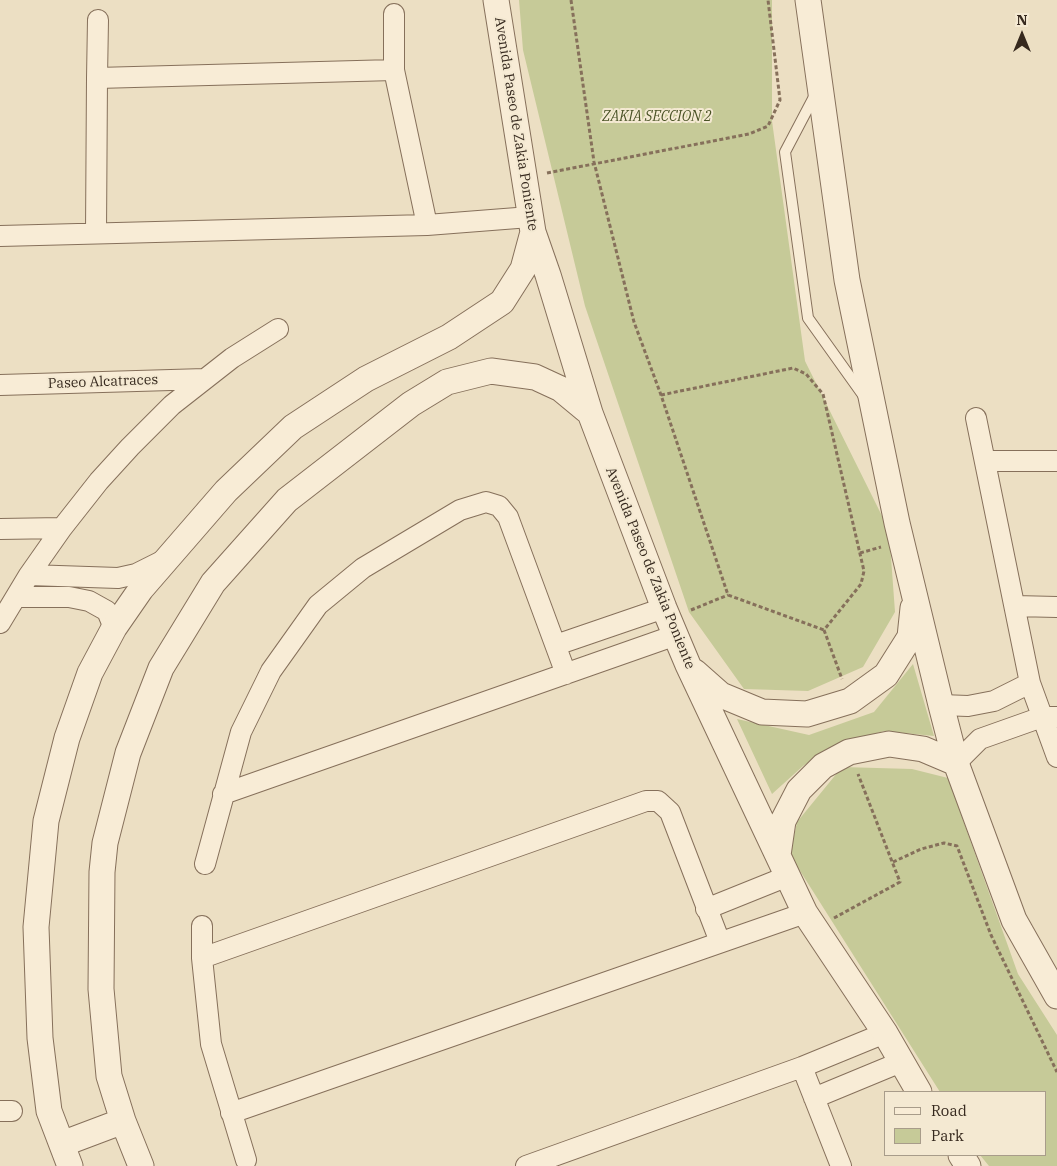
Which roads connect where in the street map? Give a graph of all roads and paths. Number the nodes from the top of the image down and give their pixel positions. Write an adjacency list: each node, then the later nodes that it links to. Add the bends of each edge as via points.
1 (496, 0): 13 (street, Avenida Paseo de Zakia Poniente)
2 (571, 0): 10 (path)
3 (768, 0): 10 (path, via 780,100 768,126 749,134)
4 (808, 0): 9 (street)
5 (394, 14): 7 (street)
6 (98, 20): 8 (street)
7 (394, 70): 8 (street); 12 (street)
8 (97, 78): 14 (street)
9 (820, 87): 20 (street, via 847,280); 20 (lane, via 786,152 808,318)
10 (594, 162): 11 (path); 19 (path, via 634,322)
11 (562, 170)
12 (427, 225): 13 (street); 14 (street)
13 (531, 225): 21 (street, Avenida Paseo de Zakia Poniente); 27 (street, via 523,269 502,302 449,337 366,380 292,427 226,491)
14 (96, 232): 15 (street)
15 (0, 236)
16 (278, 329): 17 (street)
17 (205, 379): 18 (street, Paseo Alcatraces); 25 (street, via 172,405 130,447)
18 (0, 385)
19 (662, 395): 30 (path); 38 (path, via 793,368 806,374 823,394 864,571 861,584)
20 (872, 408): 29 (street)
21 (590, 413): 34 (street, Avenida Paseo de Zakia Poniente); 68 (street, via 562,389 535,377 491,371 447,382 411,404 287,500 213,584 161,668 128,753 105,843 101,941 103,1031 109,1076)
22 (976, 418): 23 (street)
23 (985, 461): 24 (street); 32 (street)
24 (1057, 461)
25 (62, 528): 26 (street); 28 (street)
26 (0, 529)
27 (164, 560): 28 (street, via 136,574 118,578); 37 (street)
28 (29, 575): 31 (street)
29 (914, 590): 44 (street, via 910,638 886,675); 45 (street)
30 (728, 595): 33 (path); 38 (path)
31 (17, 597): 36 (street); 37 (street, via 69,597 89,601 107,611)
32 (1015, 606): 35 (street); 43 (street)
33 (697, 607)
34 (664, 608): 39 (street, Avenida Paseo de Zakia Poniente); 40 (street)
35 (1057, 608)
36 (0, 623)
37 (114, 628): 69 (street, via 90,673 67,738 46,821 36,927 40,1038 49,1111)
38 (824, 630): 44 (path)
39 (676, 635): 41 (street, Avenida Paseo de Zakia Poniente); 42 (street)
40 (556, 645): 42 (street); 50 (street, via 508,517 499,506 486,502 460,510 363,568 318,605 271,671 241,732)
41 (688, 665): 44 (street, via 721,695 762,712 807,714); 53 (street, Avenida Paseo de Zakia Poniente)
42 (566, 674): 50 (street)
43 (1030, 683): 45 (street, via 994,701 968,706); 46 (street)
44 (850, 701)
45 (941, 705): 49 (street)
46 (1050, 717): 48 (street); 49 (street, via 980,739)
47 (849, 752): 49 (street, via 888,744 923,749); 51 (path); 53 (street, via 823,766 799,790 783,821)
48 (1057, 757)
49 (956, 763): 60 (street, via 1014,920)
50 (224, 794): 52 (street)
51 (893, 862): 55 (path, via 900,882); 64 (path, via 944,843 957,846 991,935)
52 (205, 864)
53 (783, 866): 54 (street); 56 (street, Avenida Paseo de Zakia Poniente)
54 (706, 909): 58 (street); 59 (street, via 670,812 658,801 646,801)
55 (848, 910)
56 (805, 913): 58 (street); 61 (street, Avenida Paseo de Zakia Poniente)
57 (202, 926): 59 (street)
58 (720, 942): 67 (street)
59 (202, 958): 67 (street, via 212,1044)
60 (1057, 996)
61 (885, 1033): 62 (street, Avenida Paseo de Zakia Poniente); 63 (street)
62 (901, 1062): 65 (street, Avenida Paseo de Zakia Poniente); 66 (street)
63 (802, 1067): 66 (street); 72 (street)
64 (1057, 1072)
65 (919, 1091)
66 (814, 1098): 73 (street)
67 (231, 1113): 70 (street)
68 (123, 1121): 69 (street); 71 (street)
69 (66, 1155)
70 (246, 1160)
71 (141, 1166)
72 (526, 1166)
73 (841, 1166)

